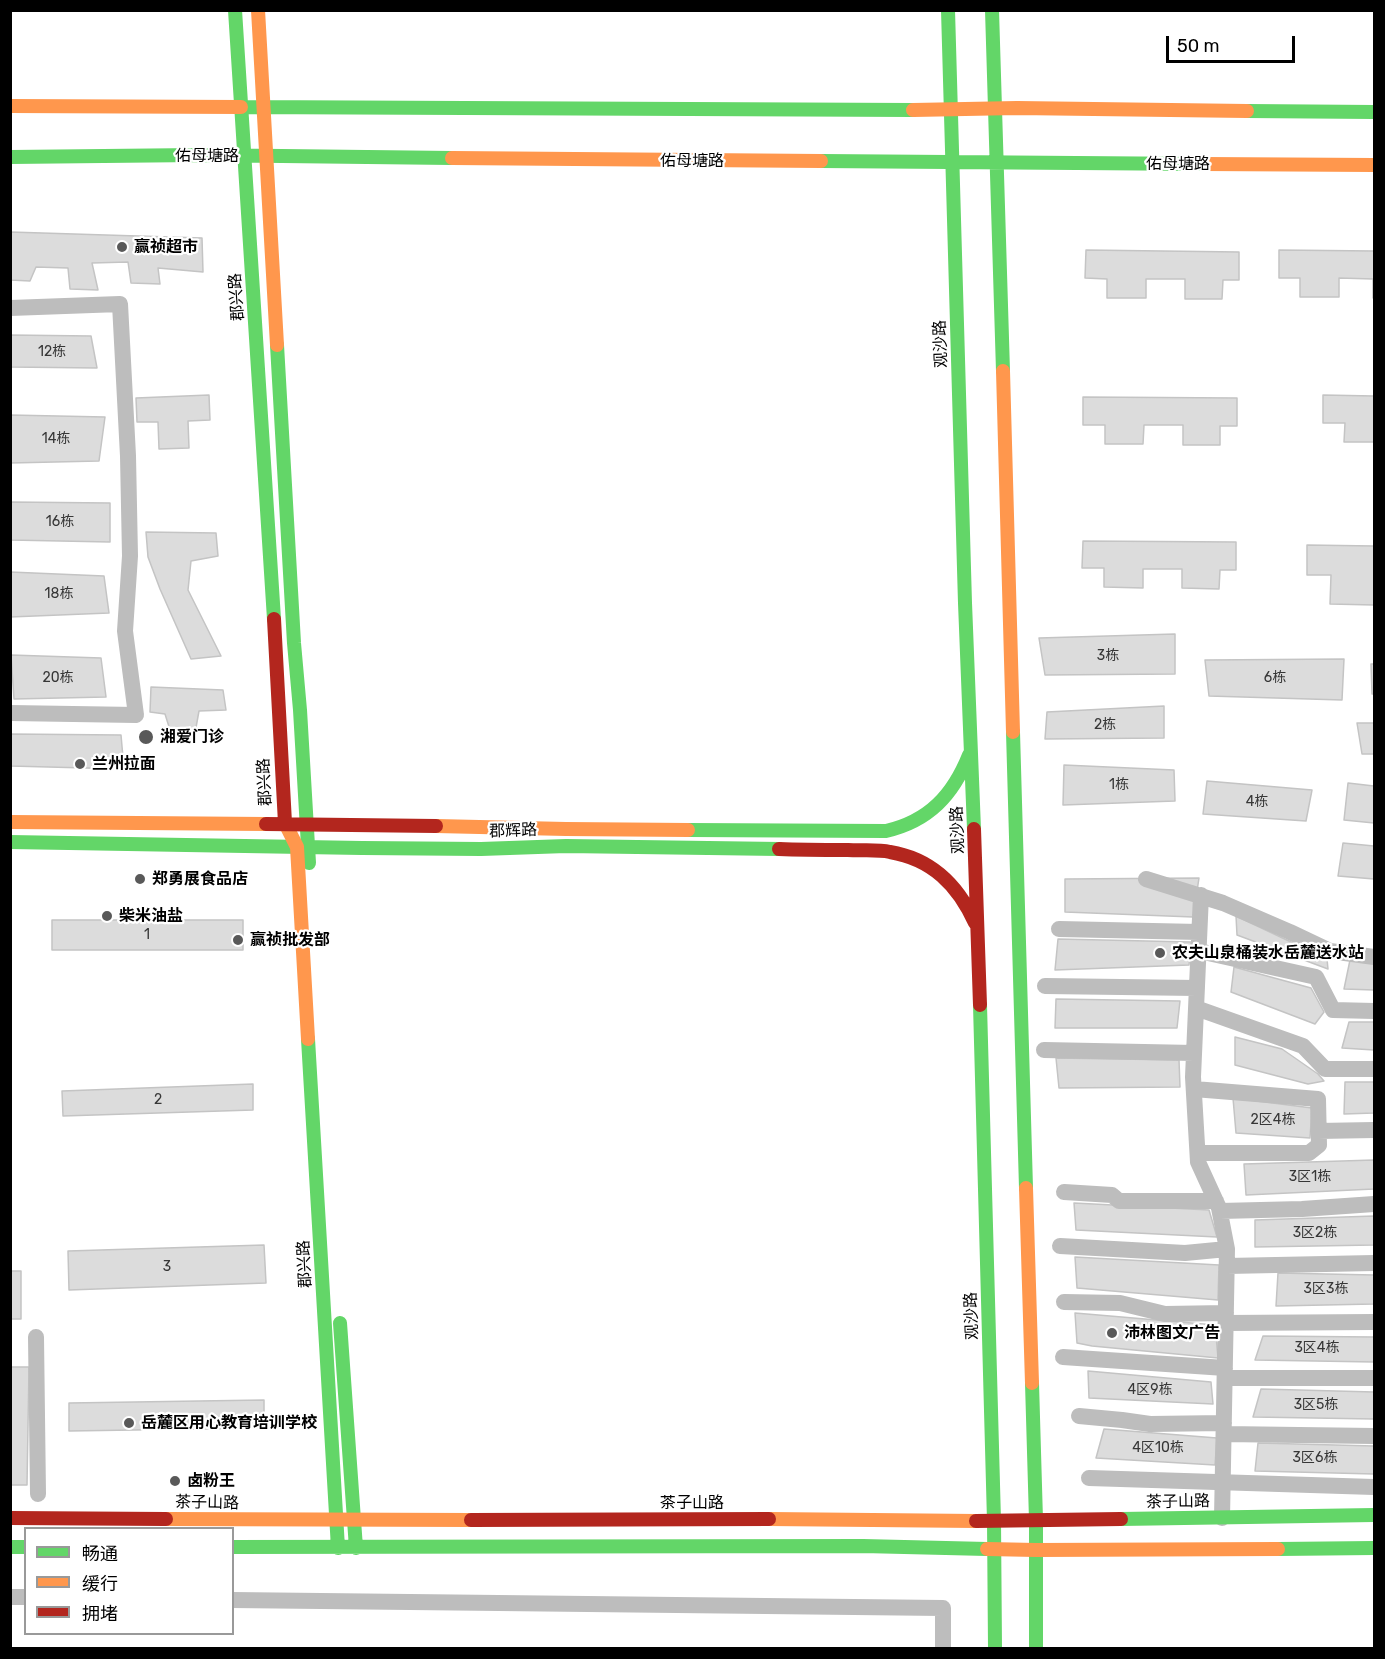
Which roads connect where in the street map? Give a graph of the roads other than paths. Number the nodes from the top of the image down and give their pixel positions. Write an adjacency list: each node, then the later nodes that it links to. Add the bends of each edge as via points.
1 (235, 10): 6 (main road, 郡兴路)
2 (258, 10): 7 (main road, 郡兴路)
3 (948, 10): 9 (main road, 观沙路)
4 (992, 10): 8 (main road)
5 (10, 106): 6 (main road)
6 (241, 108): 7 (main road); 11 (main road, 郡兴路)
7 (264, 108): 9 (main road); 12 (main road, 郡兴路)
8 (995, 108): 9 (main road); 10 (main road); 15 (main road)
9 (951, 110): 14 (main road, 观沙路)
10 (1374, 112)
11 (244, 156): 12 (main road, 佑母塘路); 13 (main road, 佑母塘路); 21 (main road, 郡兴路)
12 (266, 156): 14 (main road, 佑母塘路); 22 (main road, 郡兴路)
13 (10, 157)
14 (953, 163): 15 (main road, 佑母塘路); 19 (main road, 观沙路)
15 (997, 163): 16 (main road, 佑母塘路); 70 (main road)
16 (1374, 165)
17 (10, 308): 18 (street, via 120,304 130,556 125,631 136,716)
18 (10, 713)
19 (971, 750): 22 (main road, 郡辉路, via 958,780 937,806 912,824 886,831); 28 (main road, 观沙路)
20 (10, 822): 21 (main road, 郡辉路)
21 (285, 825): 22 (main road, 郡辉路); 24 (main road, 郡兴路)
22 (307, 825): 24 (main road, 郡兴路)
23 (10, 842): 24 (main road, 郡辉路)
24 (302, 848): 28 (main road, 郡辉路, via 566,846 888,851 918,859 947,880 965,902); 49 (main road, 郡兴路); 68 (main road, 郡兴路)
25 (1146, 879): 26 (street)
26 (1201, 895): 29 (street); 31 (street, via 1330,951)
27 (1059, 929): 29 (street)
28 (978, 932): 71 (main road, 观沙路)
29 (1199, 932): 30 (street)
30 (1199, 951): 33 (street); 35 (street, via 1316,977 1333,1010)
31 (1374, 957)
32 (1045, 986): 33 (street)
33 (1197, 988): 34 (street)
34 (1196, 1008): 37 (street); 38 (street, via 1302,1046 1325,1069)
35 (1374, 1011)
36 (1044, 1050): 37 (street)
37 (1194, 1053): 39 (street)
38 (1374, 1069)
39 (1194, 1089): 41 (street, via 1318,1099); 42 (street)
40 (1374, 1130): 41 (street)
41 (1318, 1131): 42 (street, via 1318,1145 1309,1153)
42 (1198, 1153): 45 (street, via 1198,1162)
43 (1064, 1192): 45 (street, via 1112,1196 1119,1201)
44 (1374, 1204): 45 (street, via 1302,1209)
45 (1218, 1206): 47 (street)
46 (1060, 1246): 47 (street)
47 (1227, 1257): 48 (street); 52 (street)
48 (1374, 1263)
49 (335, 1273)
50 (1064, 1302): 52 (street, via 1120,1303 1165,1314)
51 (339, 1308): 69 (main road)
52 (1226, 1318): 53 (street); 56 (street)
53 (1374, 1322)
54 (36, 1336): 64 (street)
55 (1063, 1357): 56 (street)
56 (1225, 1373): 57 (street); 59 (street)
57 (1374, 1378)
58 (1079, 1416): 59 (street)
59 (1224, 1429): 60 (street); 62 (street)
60 (1374, 1436)
61 (1089, 1478): 62 (street)
62 (1223, 1483): 63 (street); 67 (street)
63 (1374, 1487)
64 (38, 1494)
65 (1374, 1515): 67 (main road, 茶子山路)
66 (10, 1518): 68 (main road, 茶子山路)
67 (1222, 1518): 70 (main road, 茶子山路)
68 (336, 1520): 69 (main road, 茶子山路); 73 (main road, 郡兴路)
69 (354, 1520): 71 (main road, 茶子山路); 74 (main road)
70 (1036, 1520): 71 (main road, 茶子山路); 77 (main road)
71 (994, 1521): 76 (main road, 观沙路)
72 (234, 1547): 73 (main road)
73 (338, 1548): 74 (main road)
74 (356, 1548): 76 (main road, via 863,1546)
75 (1374, 1548): 77 (main road)
76 (994, 1550): 77 (main road); 80 (main road, 观沙路)
77 (1036, 1550): 81 (main road)
78 (234, 1600): 79 (street, via 943,1608)
79 (943, 1648)
80 (995, 1648)
81 (1036, 1648)

